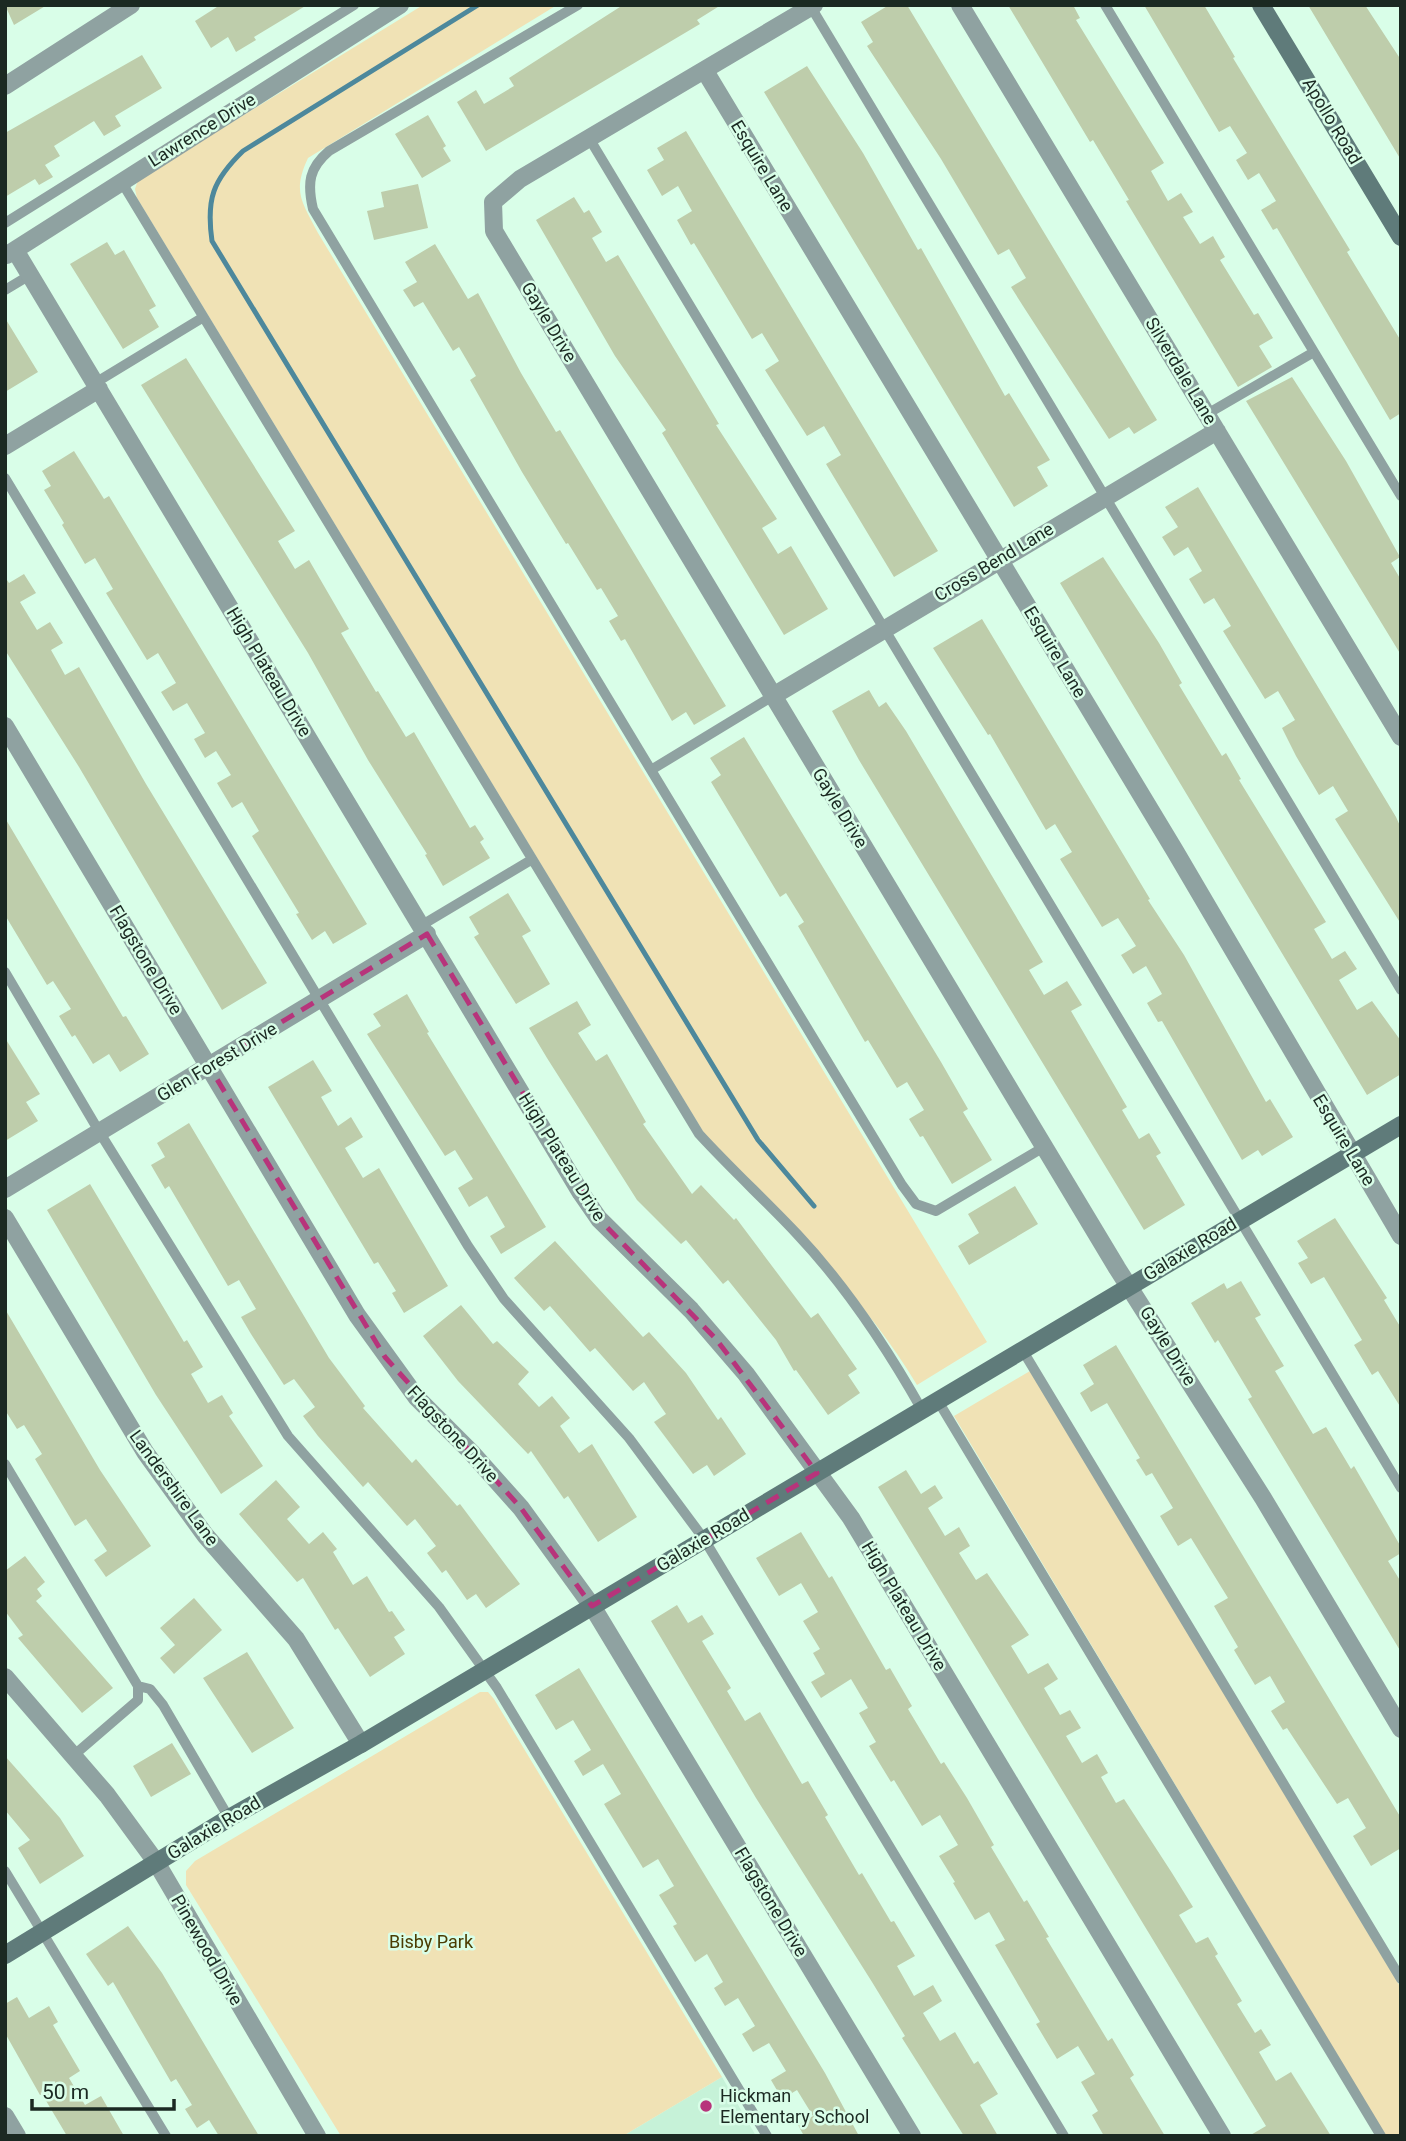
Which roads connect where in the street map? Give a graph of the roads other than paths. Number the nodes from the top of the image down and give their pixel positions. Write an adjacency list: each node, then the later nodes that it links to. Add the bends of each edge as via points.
1 (131, 5): 10 (street)
2 (354, 5): 13 (lane)
3 (400, 5): 12 (street, Lawrence Drive)
4 (578, 5): 32 (lane, via 329,151 314,164 310,194 327,233)
5 (961, 5): 21 (street, Silverdale Lane)
6 (1105, 5): 19 (lane)
7 (1261, 5): 14 (street, Apollo Road)
8 (812, 6): 9 (street, Gayle Drive); 26 (lane)
9 (705, 71): 11 (street, Gayle Drive); 27 (street, Esquire Lane)
10 (6, 83)
11 (589, 138): 28 (lane); 29 (street, Gayle Drive, via 520,179 494,202 494,231)
12 (121, 181): 15 (street, Lawrence Drive); 18 (lane)
13 (5, 223)
14 (1401, 237)
15 (10, 253): 16 (street, High Plateau Drive)
16 (30, 275): 17 (lane); 20 (street, High Plateau Drive)
17 (5, 290)
18 (202, 318): 20 (lane); 33 (lane)
19 (1314, 352): 21 (lane); 25 (lane)
20 (97, 386): 23 (street); 34 (street, High Plateau Drive)
21 (1207, 414): 22 (street, Silverdale Lane)
22 (1217, 431): 26 (street, Cross Bend Lane); 31 (street, Silverdale Lane)
23 (5, 446)
24 (5, 478): 37 (lane)
25 (1401, 496)
26 (1104, 497): 27 (street, Cross Bend Lane); 36 (lane)
27 (999, 559): 28 (street, Cross Bend Lane); 42 (street, Esquire Lane)
28 (884, 628): 29 (street, Cross Bend Lane); 45 (lane)
29 (773, 696): 32 (lane); 41 (street, Gayle Drive)
30 (5, 726): 38 (street, Flagstone Drive)
31 (1401, 737)
32 (651, 770): 41 (lane, via 916,1204 936,1211)
33 (531, 860): 34 (lane); 49 (lane, via 699,1134 798,1235)
34 (425, 930): 37 (street, Glen Forest Drive); 51 (street, High Plateau Drive, via 599,1219 724,1348)
35 (5, 972): 40 (lane)
36 (1401, 990)
37 (318, 1002): 38 (street, Glen Forest Drive); 53 (lane, via 504,1299 613,1419)
38 (209, 1066): 40 (street, Glen Forest Drive); 54 (street, Flagstone Drive, via 385,1357 416,1398 521,1508)
39 (1401, 1125): 42 (street, Galaxie Road)
40 (100, 1133): 43 (street, Glen Forest Drive); 55 (lane, via 288,1436 439,1606)
41 (1044, 1147): 47 (street, Gayle Drive)
42 (1352, 1154): 45 (street, Galaxie Road); 46 (street, Esquire Lane)
43 (5, 1189)
44 (5, 1218): 59 (street, Landershire Lane, via 145,1452 205,1535 296,1639)
45 (1239, 1219): 47 (street, Galaxie Road); 52 (lane)
46 (1401, 1236)
47 (1129, 1286): 48 (street, Galaxie Road); 58 (street, Gayle Drive)
48 (1023, 1351): 49 (street, Galaxie Road); 66 (lane)
49 (930, 1406): 51 (street, Galaxie Road); 75 (lane)
50 (5, 1464): 57 (lane)
51 (817, 1473): 53 (street, Galaxie Road); 74 (street, High Plateau Drive, via 850,1518)
52 (1401, 1488)
53 (704, 1539): 54 (street, Galaxie Road); 73 (lane)
54 (592, 1606): 55 (street, Galaxie Road); 72 (street, Flagstone Drive)
55 (483, 1671): 59 (street, Galaxie Road); 71 (lane)
56 (5, 1677): 60 (street, Pinewood Drive)
57 (138, 1686): 60 (lane, via 138,1700); 61 (lane, via 150,1689 163,1705)
58 (1401, 1729)
59 (361, 1744): 61 (street, Galaxie Road)
60 (74, 1756): 62 (street, Pinewood Drive)
61 (229, 1818): 62 (street, Galaxie Road)
62 (156, 1862): 64 (street, Galaxie Road); 70 (street, Pinewood Drive)
63 (5, 1871): 64 (lane)
64 (43, 1933): 65 (street, Galaxie Road); 69 (lane)
65 (5, 1955)
66 (1401, 1979)
67 (5, 2116): 68 (street)
68 (17, 2136)
69 (166, 2136)
70 (317, 2136)
71 (767, 2136)
72 (912, 2136)
73 (1064, 2136)
74 (1222, 2136)
75 (1381, 2136)

